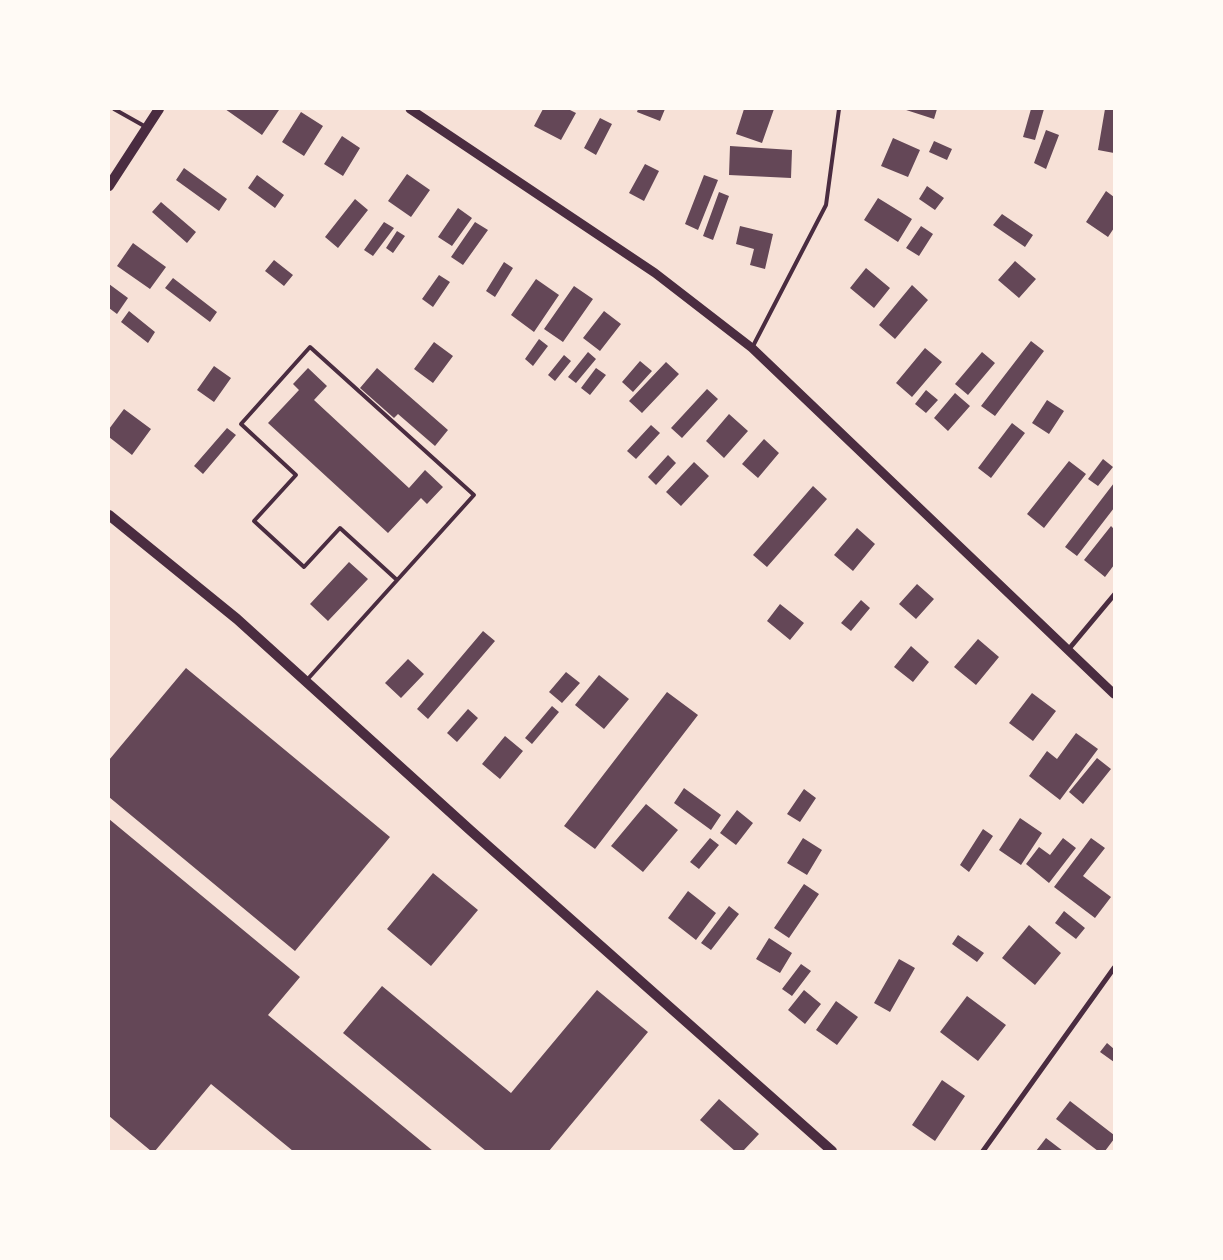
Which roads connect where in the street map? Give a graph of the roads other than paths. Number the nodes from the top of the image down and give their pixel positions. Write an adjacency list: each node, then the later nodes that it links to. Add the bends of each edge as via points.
1 (114, 109): 5 (lane)
2 (159, 109): 5 (main road)
3 (410, 109): 7 (street, via 655,273)
4 (839, 109): 7 (lane, via 826,206)
5 (146, 127): 6 (main road)
6 (109, 186)
7 (752, 348): 11 (street)
8 (109, 515): 12 (main road, via 238,619)
9 (397, 580): 9 (lane, via 474,496 310,347 241,424 296,475 254,521 304,567 340,528); 12 (lane)
10 (1114, 595): 11 (street)
11 (1068, 650): 13 (street)
12 (306, 681): 15 (main road)
13 (1114, 694)
14 (1114, 968): 16 (street)
15 (832, 1151)
16 (983, 1151)

